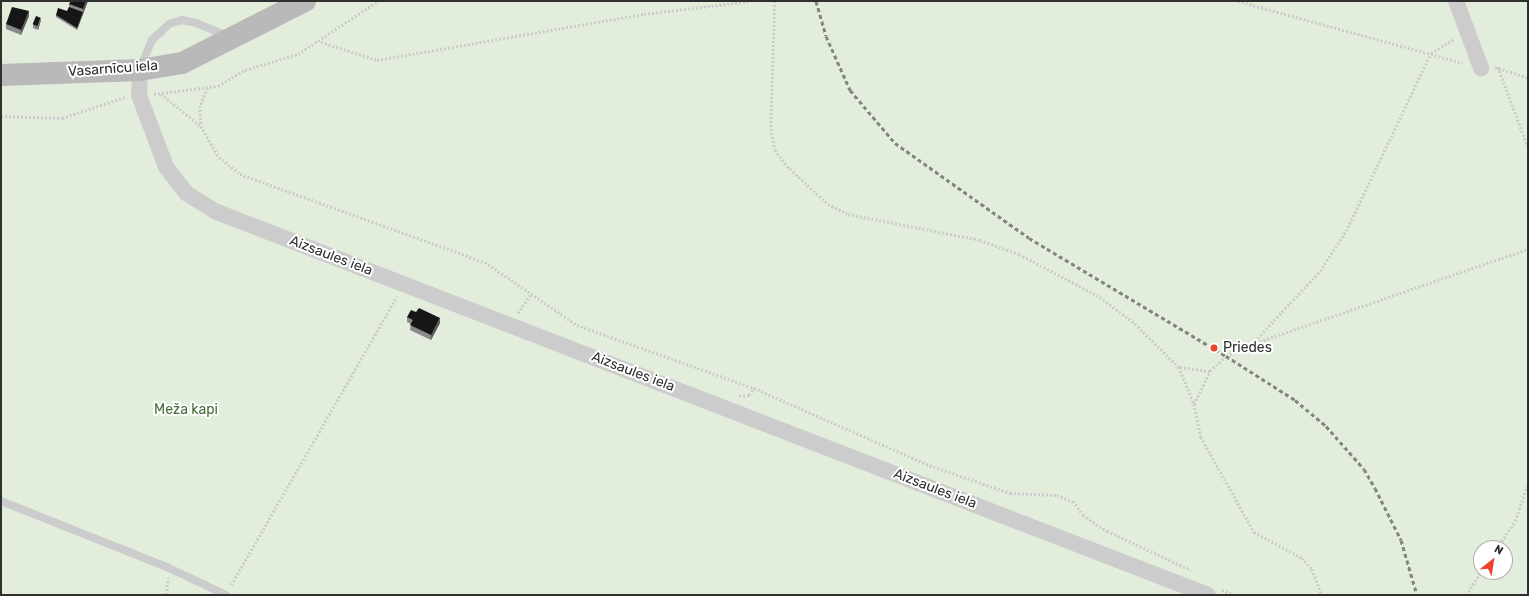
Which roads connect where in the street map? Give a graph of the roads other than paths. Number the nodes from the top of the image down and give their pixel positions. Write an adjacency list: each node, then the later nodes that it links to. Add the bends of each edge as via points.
1 (305, 1): 3 (street, Vasarnīcu iela)
2 (1456, 1): 4 (street)
3 (233, 38): 5 (street, Vasarnīcu iela, via 183,63); 5 (lane, via 196,23 182,20 170,24 152,40)
4 (1481, 68)
5 (140, 70): 6 (street, Vasarnīcu iela); 8 (street, Aizsaules iela, via 139,95 166,167 186,193 217,212)
6 (1, 75)
7 (1, 501): 9 (lane, via 169,568)
8 (1212, 591)
9 (226, 595)

